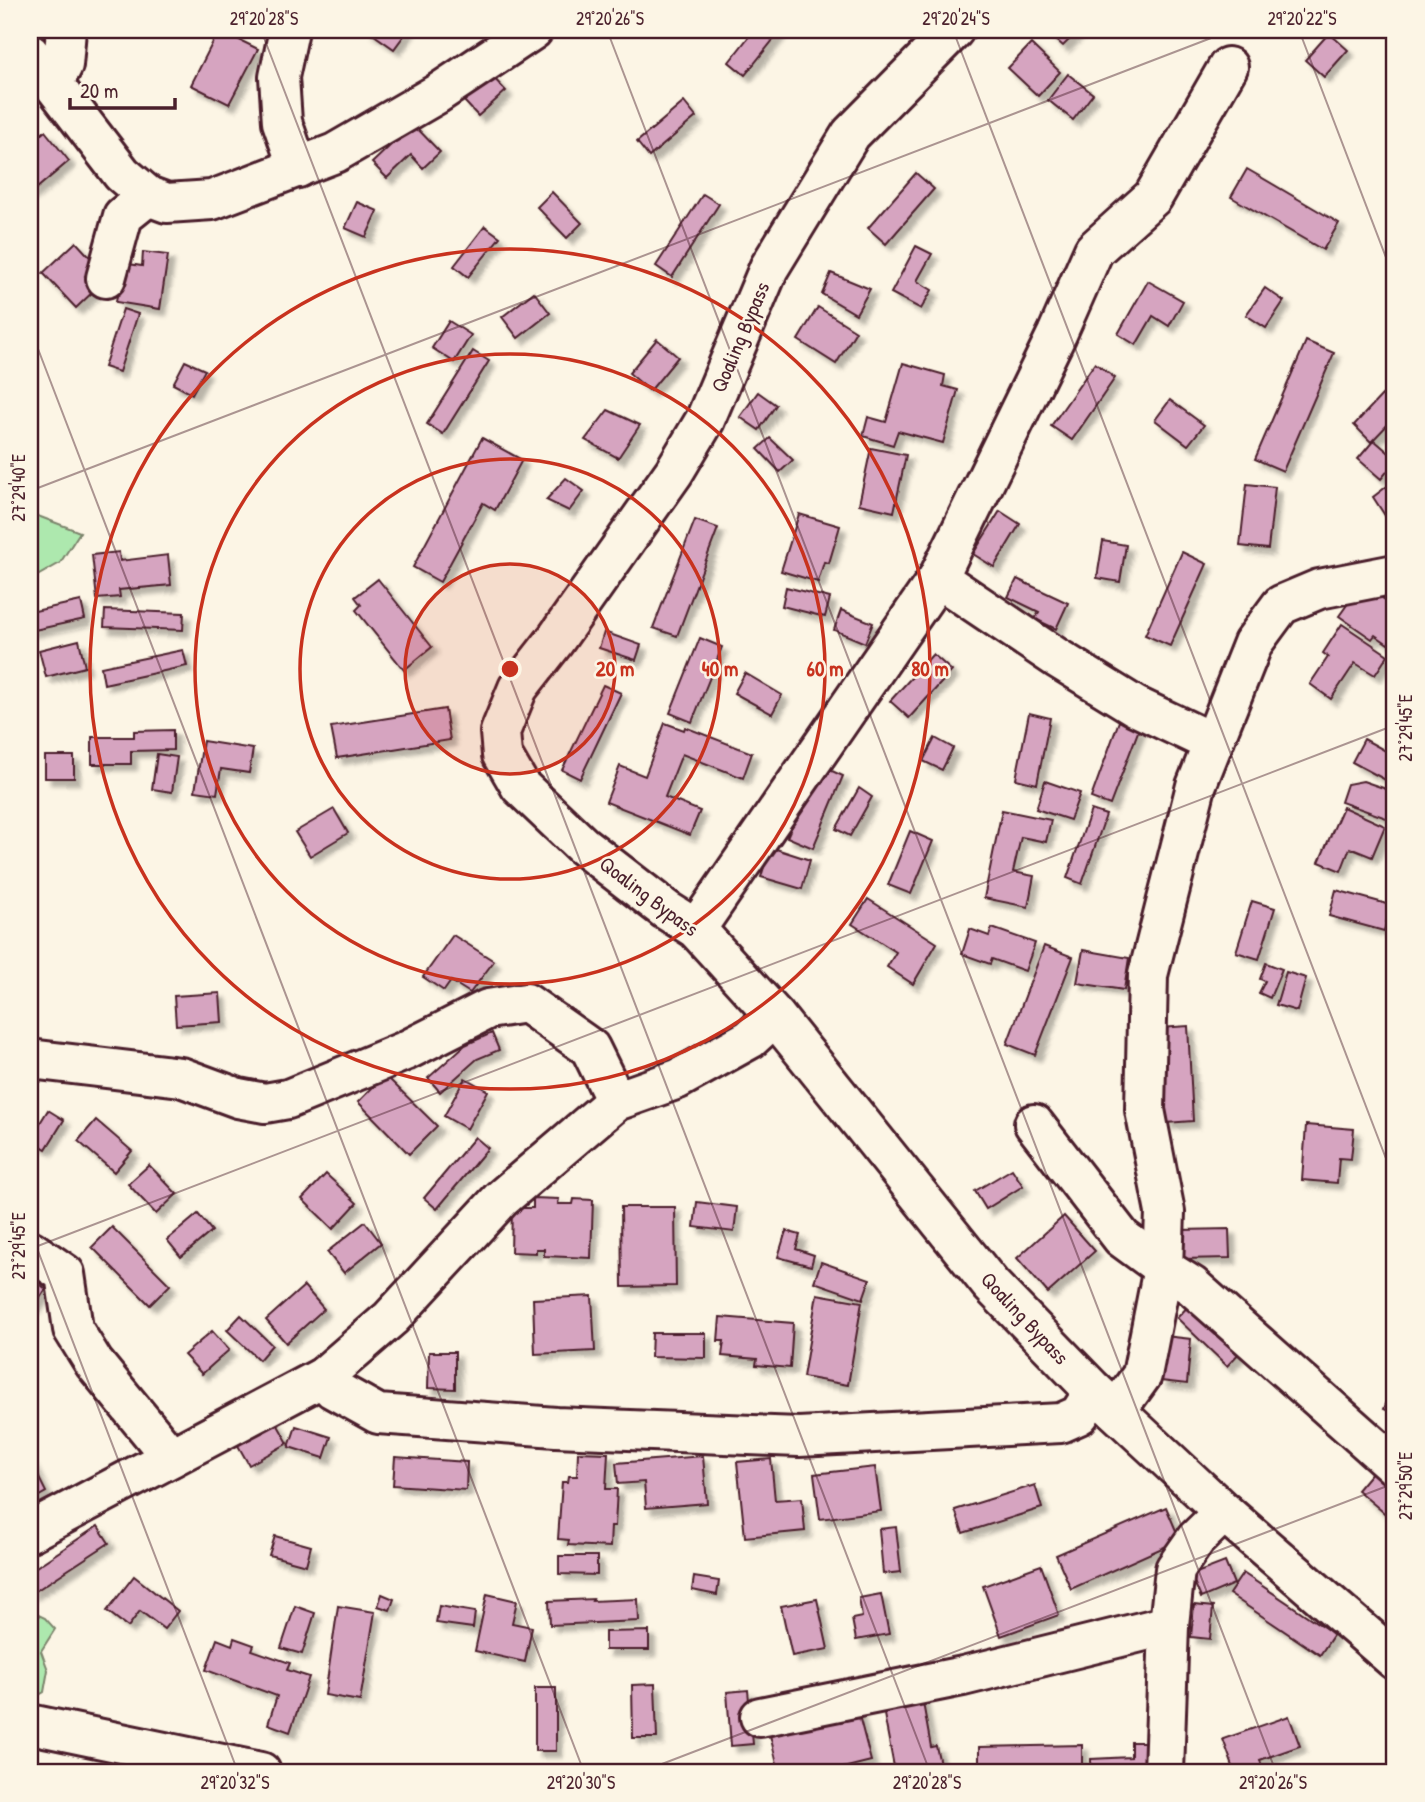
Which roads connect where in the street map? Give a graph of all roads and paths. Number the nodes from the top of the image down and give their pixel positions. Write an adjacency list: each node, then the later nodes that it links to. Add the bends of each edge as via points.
1 (66, 30): 7 (street, via 63,65)
2 (289, 30): 8 (street, via 279,77 282,122)
3 (533, 30): 8 (street, via 437,94 335,153)
4 (954, 30): 14 (street, Qoaling Bypass, via 851,134 769,268 690,446 518,688 500,732 502,755 520,786 582,845)
5 (30, 54): 7 (street)
6 (1228, 67): 12 (street, via 1153,197 1094,250)
7 (53, 84): 9 (street, via 121,174)
8 (298, 168): 9 (street, via 212,200 167,203)
9 (148, 196): 10 (street, via 123,216)
10 (106, 278)
11 (1395, 574): 13 (street, via 1319,589 1281,605 1252,643)
12 (938, 578): 13 (street, via 1135,706); 14 (street)
13 (1213, 743): 20 (street, via 1196,786 1148,975 1145,1111 1165,1212)
14 (696, 929): 15 (street, Qoaling Bypass)
15 (775, 1016): 17 (street, via 750,1039 678,1079); 22 (street, Qoaling Bypass, via 992,1285)
16 (30, 1059): 17 (street, via 181,1077 265,1103 288,1099 405,1051 488,1009 526,1003 590,1048)
17 (616, 1101): 21 (street, via 502,1199 391,1318)
18 (1034, 1124): 20 (street, via 1122,1238)
19 (30, 1250): 23 (street, via 65,1275 73,1329 94,1363)
20 (1163, 1268): 22 (street, via 1142,1375); 24 (street, via 1192,1286)
21 (323, 1377): 22 (street, via 333,1390 378,1414 786,1437 1061,1423); 23 (street)
22 (1105, 1401): 25 (street, Qoaling Bypass)
23 (171, 1457): 26 (street)
24 (1395, 1466)
25 (1224, 1512): 27 (street, via 1196,1539 1175,1569); 28 (street, Qoaling Bypass)
26 (30, 1532)
27 (1169, 1625): 29 (street, via 963,1676); 32 (street)
28 (1395, 1660)
29 (760, 1717)
30 (30, 1724): 31 (street)
31 (261, 1772)
32 (1164, 1772)

